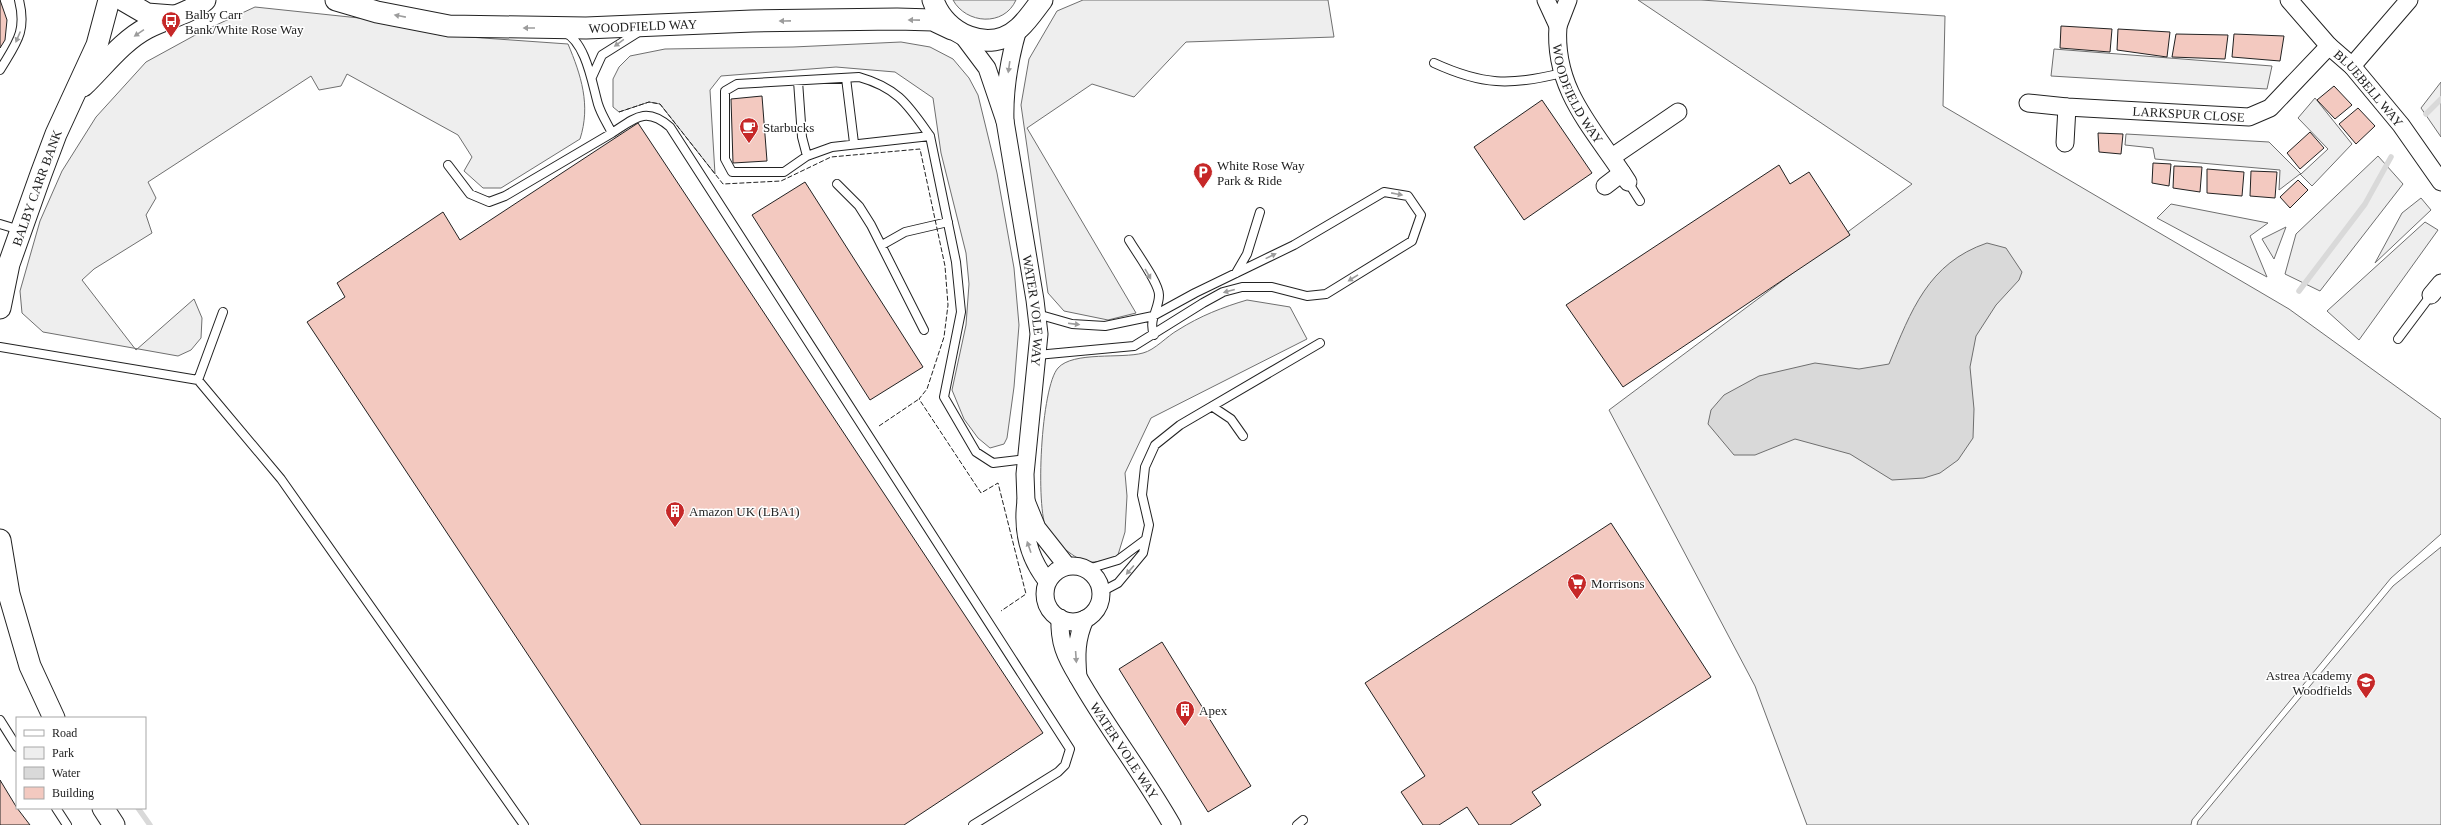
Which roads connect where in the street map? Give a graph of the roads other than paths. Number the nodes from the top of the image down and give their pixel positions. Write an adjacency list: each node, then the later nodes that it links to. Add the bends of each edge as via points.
1 (19, 0): 21 (lane, one-way to 21, via 23,18 20,35)
2 (109, 0): 26 (street, BALBY CARR BANK, via 97,45)
3 (123, 0): 12 (street, via 148,14)
4 (205, 0): 12 (street, BALBY CARR BANK, via 198,6)
5 (336, 0): 15 (street, WOODFIELD WAY, one-way to 5, via 449,26 377,12)
6 (933, 0): 17 (street, via 937,12)
7 (1546, 0): 14 (street, WOODFIELD WAY)
8 (1568, 0): 14 (street, WOODFIELD WAY)
9 (2289, 0): 18 (street, BLUEBELL WAY)
10 (2409, 0): 20 (street)
11 (1038, 3): 16 (street)
12 (174, 16): 26 (street, BALBY CARR BANK, one-way to 26, via 146,28 128,40)
13 (654, 25): 15 (street, WOODFIELD WAY); 17 (street, WOODFIELD WAY, one-way to 13, via 933,20 897,19); 23 (lane, one-way to 23, via 626,38 602,55)
14 (1558, 26): 22 (street, WOODFIELD WAY, via 1557,46)
15 (556, 28): 23 (lane, via 571,35 583,54)
16 (1018, 29): 17 (street, WOODFIELD WAY, via 1000,38 980,40); 30 (street, WATER VOLE WAY, one-way to 30, via 1004,99)
17 (957, 32): 30 (street, WATER VOLE WAY, via 987,68)
18 (2329, 46): 20 (street, BLUEBELL WAY); 28 (street, LARKSPUR CLOSE, via 2270,108 2249,117)
19 (1434, 63): 22 (lane, via 1459,75 1483,81 1510,82)
20 (2352, 66): 39 (street, BLUEBELL WAY, via 2400,125)
21 (0, 70)
22 (1562, 73): 36 (street, WOODFIELD WAY, via 1570,95)
23 (592, 77): 31 (lane, via 599,106)
24 (846, 78): 25 (lane); 32 (lane, via 859,77 880,83 908,105); 33 (lane)
25 (798, 81): 35 (lane, via 802,137); 35 (lane, via 737,84 725,91 725,160 732,172 784,172)
26 (76, 94): 46 (street, BALBY CARR BANK, via 56,134)
27 (2028, 103): 28 (street, LARKSPUR CLOSE)
28 (2067, 107): 34 (street)
29 (1678, 112): 36 (street, WOODFIELD WAY)
30 (1005, 121): 53 (street, WATER VOLE WAY)
31 (612, 133): 37 (lane, via 505,196 488,202 470,194); 85 (lane, via 638,116 650,115 659,118 670,127 1070,749 1069,757 1062,768)
32 (930, 136): 33 (lane); 44 (lane)
33 (854, 143): 35 (lane, via 832,147)
34 (2065, 143)
35 (807, 156)
36 (1612, 157): 38 (street, WOODFIELD WAY)
37 (448, 165)
38 (1625, 177): 41 (street); 42 (lane)
39 (2441, 182)
40 (837, 184): 48 (lane, via 859,206)
41 (1605, 186)
42 (1640, 201)
43 (1260, 212): 49 (lane, via 1247,254)
44 (948, 222): 48 (lane, via 905,232); 64 (lane, via 956,262 961,312 944,397 976,452 993,463)
45 (0, 224): 46 (lane)
46 (21, 230): 51 (street, BALBY CARR BANK, via 9,264)
47 (1129, 240): 54 (lane, one-way to 54, via 1158,290 1159,296)
48 (882, 245): 55 (lane)
49 (1235, 273): 54 (lane); 56 (lane, one-way to 56, via 1294,245 1384,192 1408,196 1420,215 1412,241 1326,294 1307,296 1272,287 1223,292)
50 (2436, 289): 57 (lane)
51 (0, 308)
52 (223, 312): 61 (lane)
53 (1037, 314): 54 (lane, one-way to 54, via 1072,324 1104,326); 60 (street, WATER VOLE WAY)
54 (1153, 316): 56 (lane, via 1151,324)
55 (924, 330)
56 (1154, 335): 60 (lane, via 1134,346)
57 (2398, 339)
58 (1320, 343): 62 (lane)
59 (0, 347): 61 (lane)
60 (1037, 354): 64 (street, WATER VOLE WAY)
61 (198, 380): 84 (lane, via 281,479)
62 (1213, 407): 63 (lane, via 1231,419); 67 (lane, via 1180,425 1155,445 1145,468 1142,495 1149,525)
63 (1243, 436)
64 (1026, 459): 65 (street, WATER VOLE WAY)
65 (1026, 501): 68 (street, WATER VOLE WAY, via 1037,528); 70 (street, WATER VOLE WAY, one-way to 65, via 1032,557 1025,537)
66 (0, 540): 71 (street)
67 (1145, 540): 69 (lane, via 1118,560); 72 (lane, one-way to 72, via 1143,554 1130,571 1118,583)
68 (1067, 566): 69 (street); 70 (street)
69 (1088, 569): 72 (street, via 1099,583)
70 (1048, 581): 74 (street, via 1047,605)
71 (4, 583): 73 (street)
72 (1101, 592): 75 (street, via 1097,609)
73 (6, 608): 77 (street)
74 (1060, 618): 75 (street, via 1076,622); 76 (street, WATER VOLE WAY, via 1059,637 1062,649)
75 (1085, 619): 76 (street, WATER VOLE WAY, one-way to 76, via 1078,634 1076,649)
76 (1078, 677): 86 (street, WATER VOLE WAY)
77 (54, 717)
78 (0, 720): 79 (lane)
79 (16, 745)
80 (57, 809): 82 (lane)
81 (104, 809): 83 (street)
82 (67, 825)
83 (114, 825)
84 (524, 825)
85 (973, 825)
86 (1172, 825)

